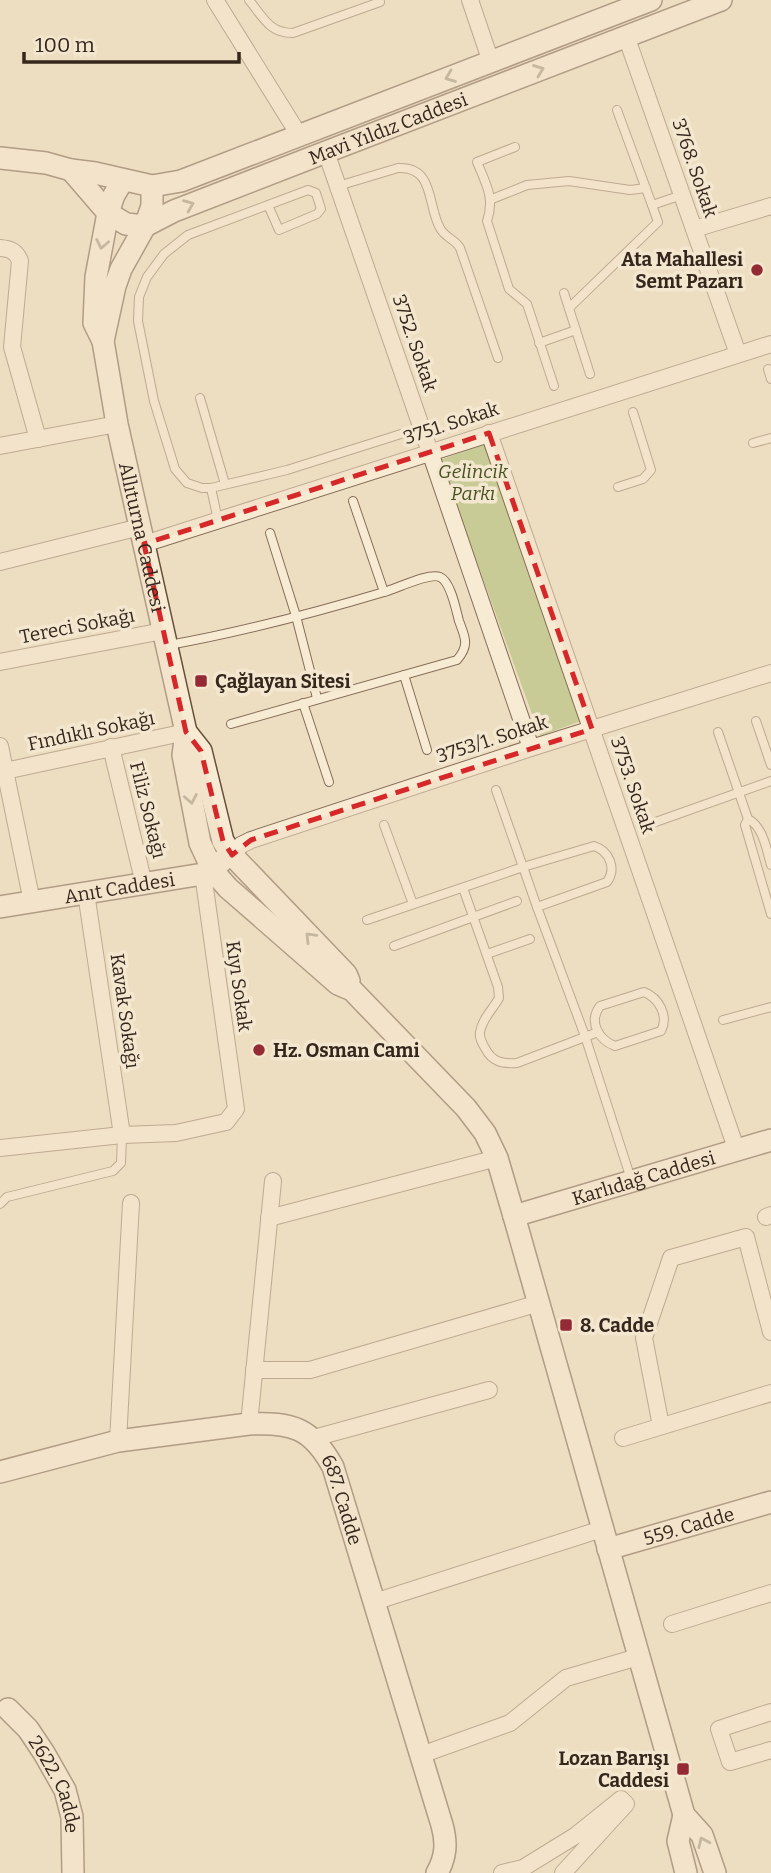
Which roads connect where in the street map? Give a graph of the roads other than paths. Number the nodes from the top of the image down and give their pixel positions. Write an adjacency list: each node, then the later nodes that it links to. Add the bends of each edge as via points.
1 (249, 0): 6 (lane, via 271,28 282,33)
2 (470, 0): 8 (street)
3 (651, 0): 8 (main road, Mavi Yıldız Caddesi)
4 (721, 0): 7 (main road, Mavi Yıldız Caddesi)
5 (222, 2): 11 (street)
6 (380, 2)
7 (626, 36): 9 (main road, Mavi Yıldız Caddesi, one-way to 7); 20 (street, 3768. Sokak)
8 (491, 62): 9 (main road); 11 (main road, Mavi Yıldız Caddesi, one-way to 11)
9 (500, 85): 13 (main road, Mavi Yıldız Caddesi)
10 (617, 110): 19 (lane)
11 (299, 135): 17 (main road, Mavi Yıldız Caddesi, via 181,181)
12 (515, 147): 21 (lane, via 477,162)
13 (326, 152): 18 (street, 3752. Sokak); 26 (main road, Mavi Yıldız Caddesi, one-way to 13)
14 (0, 158): 15 (main road, Mavi Yıldız Caddesi)
15 (71, 170): 16 (main road, Mavi Yıldız Caddesi); 25 (main road)
16 (123, 180): 17 (main road, Mavi Yıldız Caddesi); 25 (main road, Allıturna Caddesi)
17 (152, 186): 26 (main road, Allıturna Caddesi)
18 (338, 186): 37 (lane, via 398,168 421,175 440,229 460,248); 51 (street, 3752. Sokak)
19 (646, 188): 21 (lane, via 569,181 527,186); 23 (lane)
20 (682, 195): 23 (lane); 27 (street, 3768. Sokak)
21 (492, 199): 33 (lane, via 486,221 509,289 527,304)
22 (268, 205): 22 (lane, via 308,190 316,192 321,209 279,230); 54 (lane, via 188,235 164,254 139,297 138,321 154,401 175,469 187,483)
23 (652, 205): 30 (lane, via 658,222)
24 (771, 206): 27 (street)
25 (108, 213): 26 (main road, via 126,224); 32 (main road, Allıturna Caddesi, one-way to 32, via 96,277 94,323)
26 (145, 226): 32 (main road, Allıturna Caddesi, via 121,269)
27 (694, 229): 36 (street, 3768. Sokak)
28 (0, 248): 35 (street, via 10,249 20,261)
29 (564, 293): 30 (lane)
30 (569, 308): 31 (lane)
31 (576, 330): 33 (lane); 39 (lane)
32 (103, 341): 44 (main road, Allıturna Caddesi)
33 (540, 343): 41 (lane)
34 (771, 344): 36 (street, 3751. Sokak)
35 (6, 347): 48 (street)
36 (738, 354): 45 (street, 3751. Sokak)
37 (498, 358)
38 (768, 369): 40 (lane)
39 (590, 374)
40 (771, 379)
41 (554, 386)
42 (200, 398): 52 (lane)
43 (633, 412): 53 (lane, via 651,470 643,479)
44 (117, 424): 48 (street); 58 (main road, Allıturna Caddesi)
45 (489, 433): 51 (street, 3751. Sokak); 70 (street, 3753. Sokak)
46 (401, 434): 52 (lane)
47 (771, 438): 49 (lane)
48 (38, 439): 50 (street)
49 (753, 443)
50 (0, 446)
51 (430, 452): 56 (street, 3751. Sokak); 74 (street, 3752. Sokak)
52 (225, 484): 54 (lane)
53 (618, 487)
54 (211, 488): 56 (lane)
55 (353, 501): 60 (lane)
56 (218, 520): 58 (street, 3751. Sokak)
57 (270, 533): 61 (lane)
58 (142, 536): 59 (street, 3751. Sokak); 62 (main road, Allıturna Caddesi)
59 (0, 562)
60 (384, 592): 61 (lane); 65 (lane, via 431,576 441,578 448,585 466,642 457,660)
61 (296, 615): 62 (lane, via 202,639); 66 (lane)
62 (165, 638): 63 (street, Tereci Sokağı); 71 (main road, Allıturna Caddesi)
63 (0, 663)
64 (771, 673): 70 (street, 3753/1. Sokak)
65 (404, 676): 66 (lane); 75 (lane)
66 (317, 698): 67 (lane)
67 (303, 704): 69 (lane); 79 (lane)
68 (756, 721): 77 (lane)
69 (231, 724)
70 (592, 729): 74 (street, 3753/1. Sokak); 111 (street, 3753. Sokak)
71 (186, 732): 73 (street, Fındıklı Sokağı); 85 (main road, Allıturna Caddesi, via 201,751 223,841); 88 (main road, Allıturna Caddesi, one-way to 88, via 183,755)
72 (718, 732): 81 (lane)
73 (111, 747): 76 (street, Fındıklı Sokağı); 89 (street, Filiz Sokağı)
74 (531, 748): 85 (street, 3753/1. Sokak, via 251,840)
75 (427, 750)
76 (2, 756): 93 (street)
77 (771, 765)
78 (771, 781): 81 (lane)
79 (329, 782)
80 (496, 790): 87 (lane)
81 (739, 793): 82 (lane); 83 (lane)
82 (748, 820): 86 (lane, via 759,829); 97 (lane, via 745,825)
83 (650, 824)
84 (384, 825): 94 (lane)
85 (232, 855): 88 (main road, Anıt Caddesi); 103 (main road, Allıturna Caddesi, one-way to 85, via 346,974)
86 (771, 865)
87 (523, 867): 90 (lane); 96 (lane); 96 (lane, via 594,846 610,861 613,870 607,882)
88 (207, 871): 89 (main road, Anıt Caddesi); 103 (main road, Allıturna Caddesi, via 338,984); 108 (street, Kıyı Sokak, via 236,1109 226,1122 176,1133)
89 (144, 884): 91 (main road, Anıt Caddesi)
90 (463, 888): 94 (lane); 98 (lane)
91 (86, 893): 93 (main road, Anıt Caddesi); 108 (street, Kavak Sokağı)
92 (517, 901): 98 (lane)
93 (32, 902): 95 (main road, Anıt Caddesi)
94 (413, 904): 99 (lane)
95 (0, 907)
96 (537, 907): 107 (lane)
97 (771, 914)
98 (472, 918): 101 (lane); 102 (lane)
99 (367, 920)
100 (530, 939): 102 (lane)
101 (394, 947)
102 (487, 954): 107 (lane, via 499,998 486,1017 480,1040 494,1060 517,1063)
103 (352, 990): 112 (main road, Allıturna Caddesi, via 466,1108)
104 (771, 1007): 105 (lane)
105 (723, 1020)
106 (598, 1032): 106 (lane, via 597,1009 644,992 656,1000 664,1020 661,1031 615,1046); 107 (lane)
107 (585, 1036): 114 (lane)
108 (122, 1135): 110 (street, Kıyı Sokak); 116 (lane, via 121,1163 113,1171 7,1197)
109 (771, 1140): 111 (main road, Karlıdağ Caddesi)
110 (0, 1145)
111 (737, 1150): 114 (main road, Karlıdağ Caddesi)
112 (497, 1158): 117 (main road); 118 (street)
113 (273, 1181): 118 (street)
114 (632, 1181): 117 (main road, Karlıdağ Caddesi)
115 (131, 1203): 128 (street)
116 (0, 1204)
117 (514, 1216): 119 (main road)
118 (269, 1218): 121 (street)
119 (538, 1303): 121 (street, via 310,1370); 131 (main road)
120 (771, 1332): 125 (street, via 746,1237 671,1258 644,1338)
121 (254, 1370): 124 (street)
122 (489, 1390): 126 (street)
123 (771, 1393): 125 (street)
124 (249, 1424): 126 (main road, 687. Cadde, via 286,1424); 128 (main road, 687. Cadde)
125 (661, 1426): 127 (street)
126 (314, 1438): 133 (main road, 687. Cadde, via 333,1467)
127 (623, 1438)
128 (118, 1441): 129 (main road, 687. Cadde)
129 (0, 1472)
130 (771, 1502): 131 (main road, 559. Cadde)
131 (605, 1539): 133 (street); 135 (main road)
132 (771, 1593): 134 (street)
133 (374, 1602): 139 (main road, 687. Cadde)
134 (672, 1624)
135 (638, 1657): 139 (street, via 566,1678 510,1723); 140 (main road)
136 (4, 1706): 142 (main road, 2622. Cadde, via 28,1728 65,1790 72,1817)
137 (771, 1712): 138 (street, via 719,1729 730,1762)
138 (771, 1751)
139 (421, 1755): 143 (main road, 687. Cadde, via 445,1835 445,1853)
140 (684, 1815): 141 (main road, via 678,1841); 146 (main road, one-way to 140, via 702,1835)
141 (685, 1872)
142 (73, 1873)
143 (437, 1873)
144 (502, 1873): 145 (street, via 523,1868 575,1836 621,1799 626,1804)
145 (563, 1873)
146 (715, 1873)

